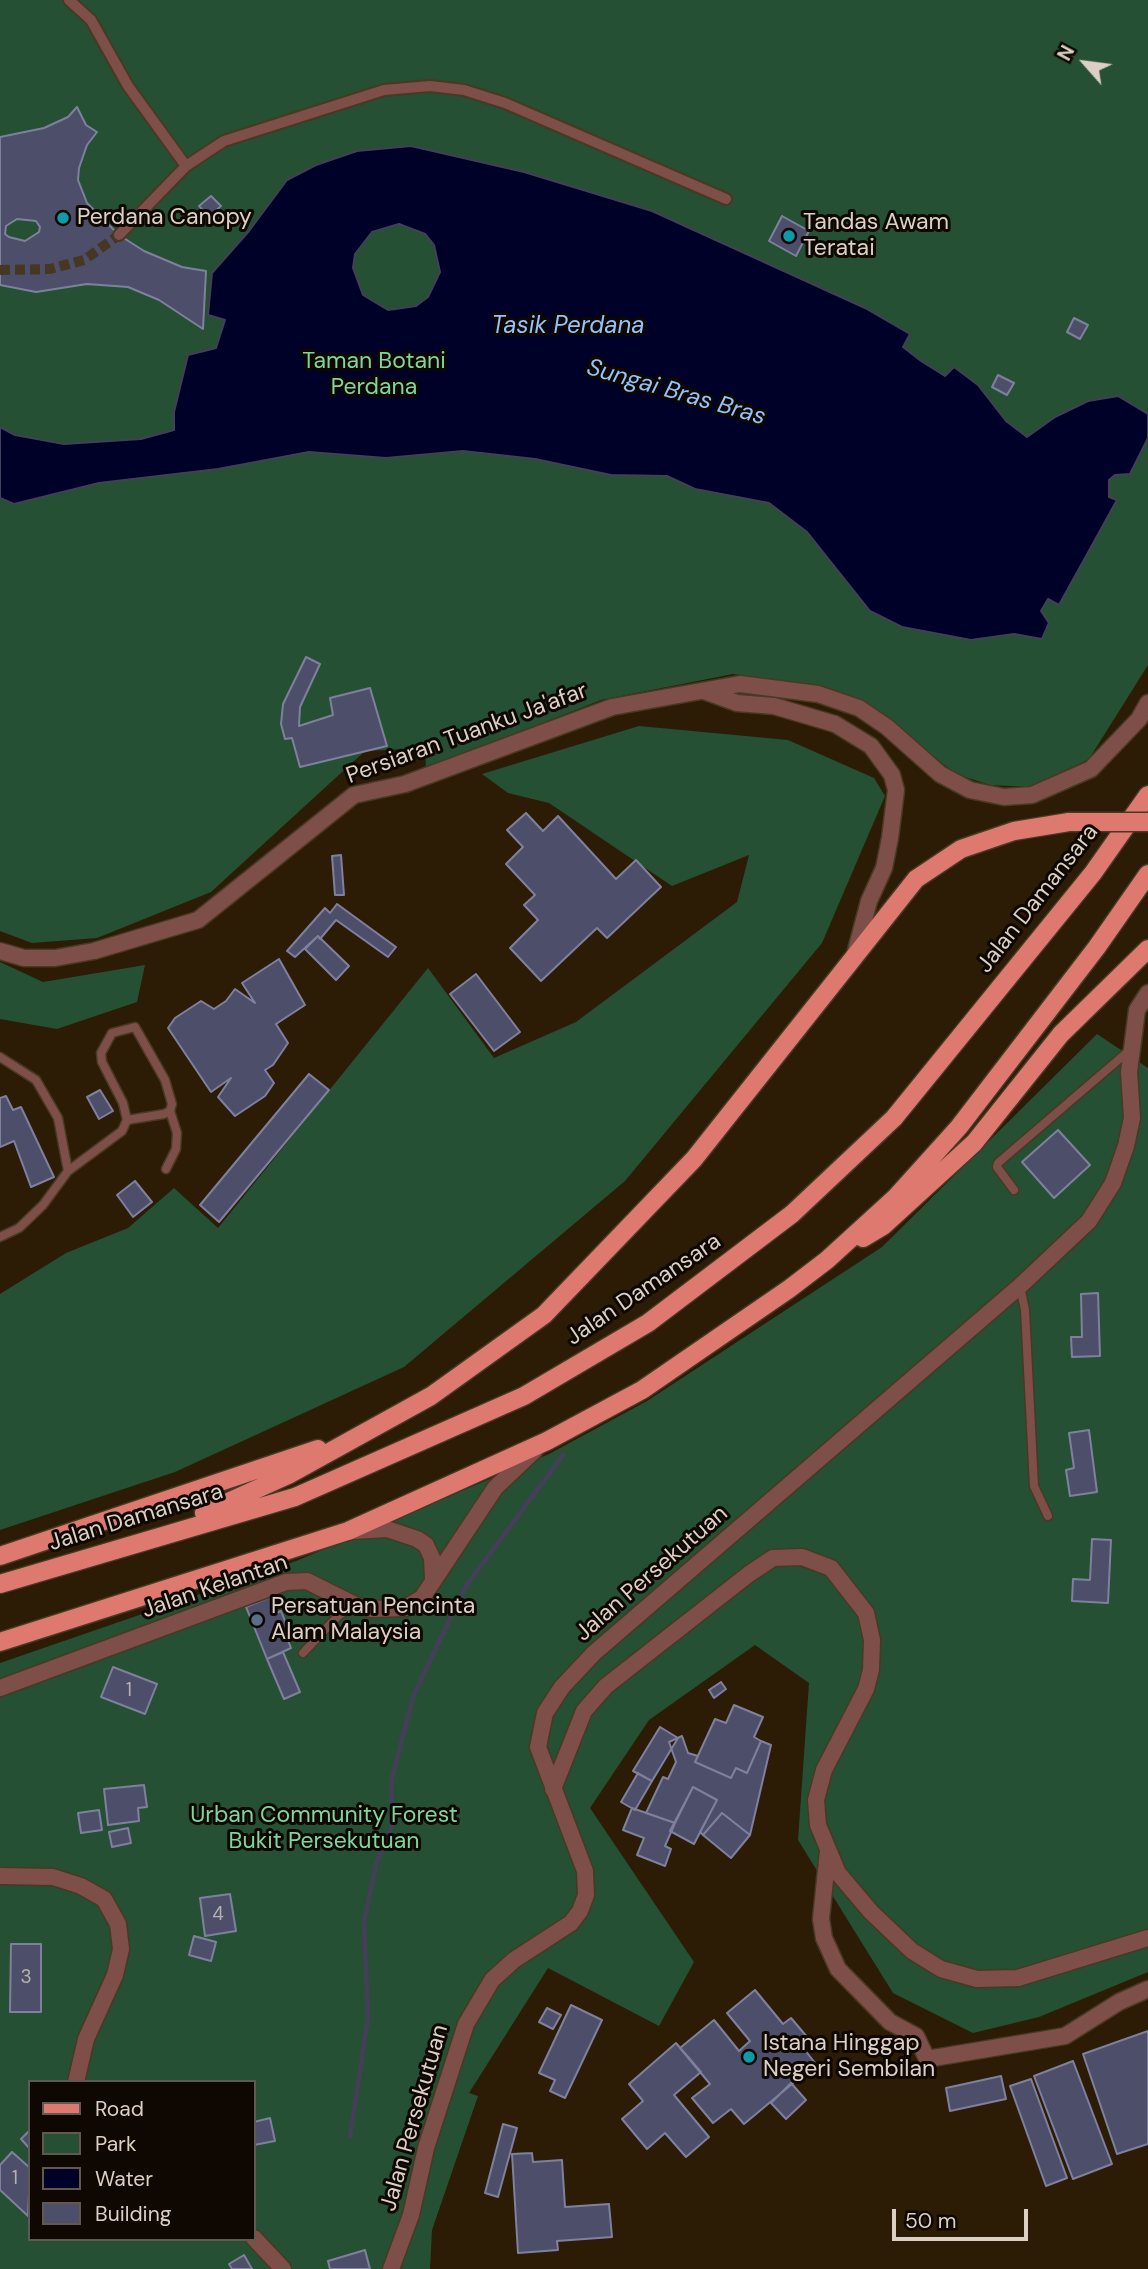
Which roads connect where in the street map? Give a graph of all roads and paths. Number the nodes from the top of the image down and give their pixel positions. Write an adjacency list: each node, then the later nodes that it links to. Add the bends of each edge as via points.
1 (69, 0): 2 (street, via 91,20 128,86)
2 (186, 166): 3 (street, via 224,141 296,116 384,90 430,86 464,90 505,103); 4 (street)
3 (726, 199)
4 (119, 235)
5 (702, 691): 6 (street, Persiaran Tuanku Ja'afar, via 740,684 777,687 859,708 940,774 970,790 1004,797 1032,794 1091,769 1139,719); 11 (street, Persiaran Tuanku Ja'afar, via 612,707 405,784 354,796 198,920 55,958 24,958); 12 (street, Persiaran Tuanku Ja'afar, via 835,724 871,746 892,775 896,802 888,848)
6 (1148, 703)
7 (1148, 795): 28 (main road, Jalan Damansara, via 1093,873 894,1118 792,1214 738,1257 648,1323 524,1396 295,1497)
8 (1148, 822): 12 (main road, bridge, via 1069,822 1014,831 961,849 916,880)
9 (1148, 874): 22 (main road, via 959,1127 895,1198)
10 (1148, 949): 22 (main road, via 1061,1034 974,1143 883,1226)
11 (0, 951)
12 (855, 954): 24 (main road, via 694,1159 544,1315 431,1396)
13 (1148, 993): 14 (street, Jalan Persekutuan, via 1137,1010)
14 (1133, 1047): 20 (lane, via 998,1163); 23 (street, Jalan Persekutuan, via 1129,1072 1132,1118 1113,1183 1089,1221)
15 (0, 1057): 19 (lane, via 36,1080 58,1118)
16 (170, 1111): 17 (lane); 17 (lane, via 166,1080 139,1030 120,1029 106,1041 101,1053); 18 (lane, via 176,1149)
17 (127, 1120): 19 (lane, via 122,1131)
18 (166, 1169)
19 (68, 1171): 21 (lane, via 43,1205 19,1228)
20 (1014, 1190)
21 (0, 1237)
22 (827, 1260): 25 (main road, via 642,1390)
23 (1020, 1286): 26 (lane, via 1034,1486); 36 (street, Jalan Persekutuan, via 594,1653 562,1687 545,1713 537,1747)
24 (368, 1432): 28 (main road, via 288,1475); 29 (main road)
25 (547, 1441): 27 (main road); 30 (street, Jalan Kelantan, via 495,1488)
26 (1048, 1516)
27 (348, 1531): 30 (street, via 387,1529 417,1539 432,1558); 33 (main road)
28 (147, 1539): 31 (main road, Jalan Damansara)
29 (0, 1556)
30 (433, 1579): 32 (street, Jalan Kelantan, via 422,1598 405,1608 389,1611)
31 (0, 1584)
32 (355, 1605): 34 (lane); 35 (street, Jalan Kelantan, via 307,1580 286,1582)
33 (0, 1642)
34 (303, 1653)
35 (0, 1688)
36 (553, 1789): 37 (street, via 584,1711 606,1686 773,1558 802,1557 831,1568 866,1613 872,1640 866,1689 824,1770 816,1800 818,1825); 44 (street, Jalan Persekutuan, via 585,1871 583,1903 571,1923 492,1980 466,2024)
37 (828, 1852): 39 (street, via 838,1873 871,1912 912,1951 958,1976 1018,1978); 40 (street, via 821,1919 838,1969 890,2022 916,2036 928,2059 1065,2036)
38 (0, 1876): 41 (street, via 53,1877 81,1886 104,1899 118,1924 121,1950 115,1975 86,2039)
39 (1148, 1938)
40 (1148, 1989)
41 (76, 2080)
42 (256, 2240): 43 (street)
43 (283, 2269)
44 (391, 2269)

